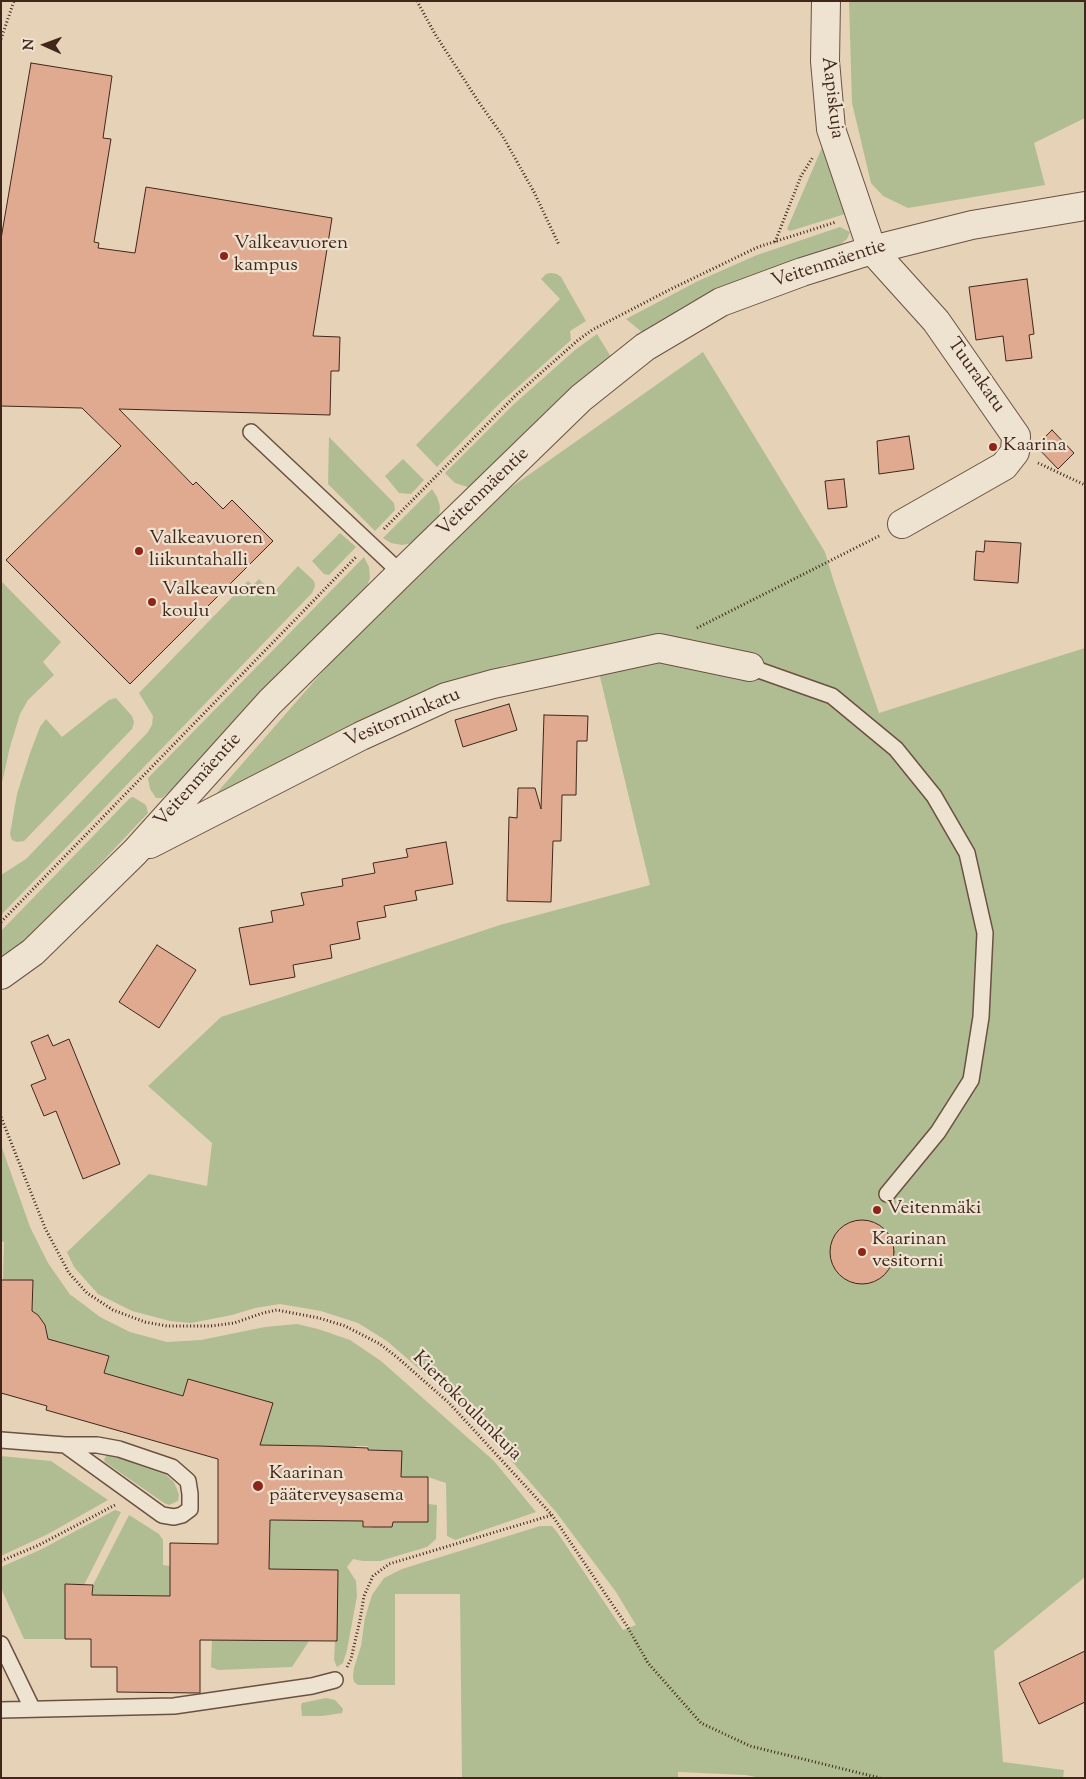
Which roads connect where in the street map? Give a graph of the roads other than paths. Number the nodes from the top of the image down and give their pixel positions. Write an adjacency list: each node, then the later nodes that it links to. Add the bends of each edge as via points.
1 (826, 1): 3 (street, Aapiskuja, via 825,61 831,129)
2 (1085, 206): 3 (street, Veitenmäentie, via 972,225)
3 (872, 250): 5 (street, Tuurakatu, via 936,321 1016,436 1015,452 1004,466); 6 (street, Veitenmäentie, via 721,302 645,347 581,398)
4 (251, 432): 6 (lane)
5 (902, 524)
6 (401, 574): 8 (street, Veitenmäentie, via 270,702)
7 (750, 667): 8 (street, Vesitorninkatu, via 659,648 493,684 446,698 361,736); 10 (lane, via 832,696 896,749 934,796 967,853 985,932 981,1017 971,1080 938,1132)
8 (135, 852): 9 (street, Veitenmäentie, via 32,952)
9 (1, 976)
10 (887, 1194)
11 (1, 1440): 12 (lane)
12 (65, 1445): 12 (lane, via 162,1515 174,1517 190,1509 188,1481 172,1467 119,1449)
13 (1, 1644): 15 (lane)
14 (335, 1680): 15 (lane, via 174,1706)
15 (32, 1708): 16 (lane)
16 (1, 1710)

